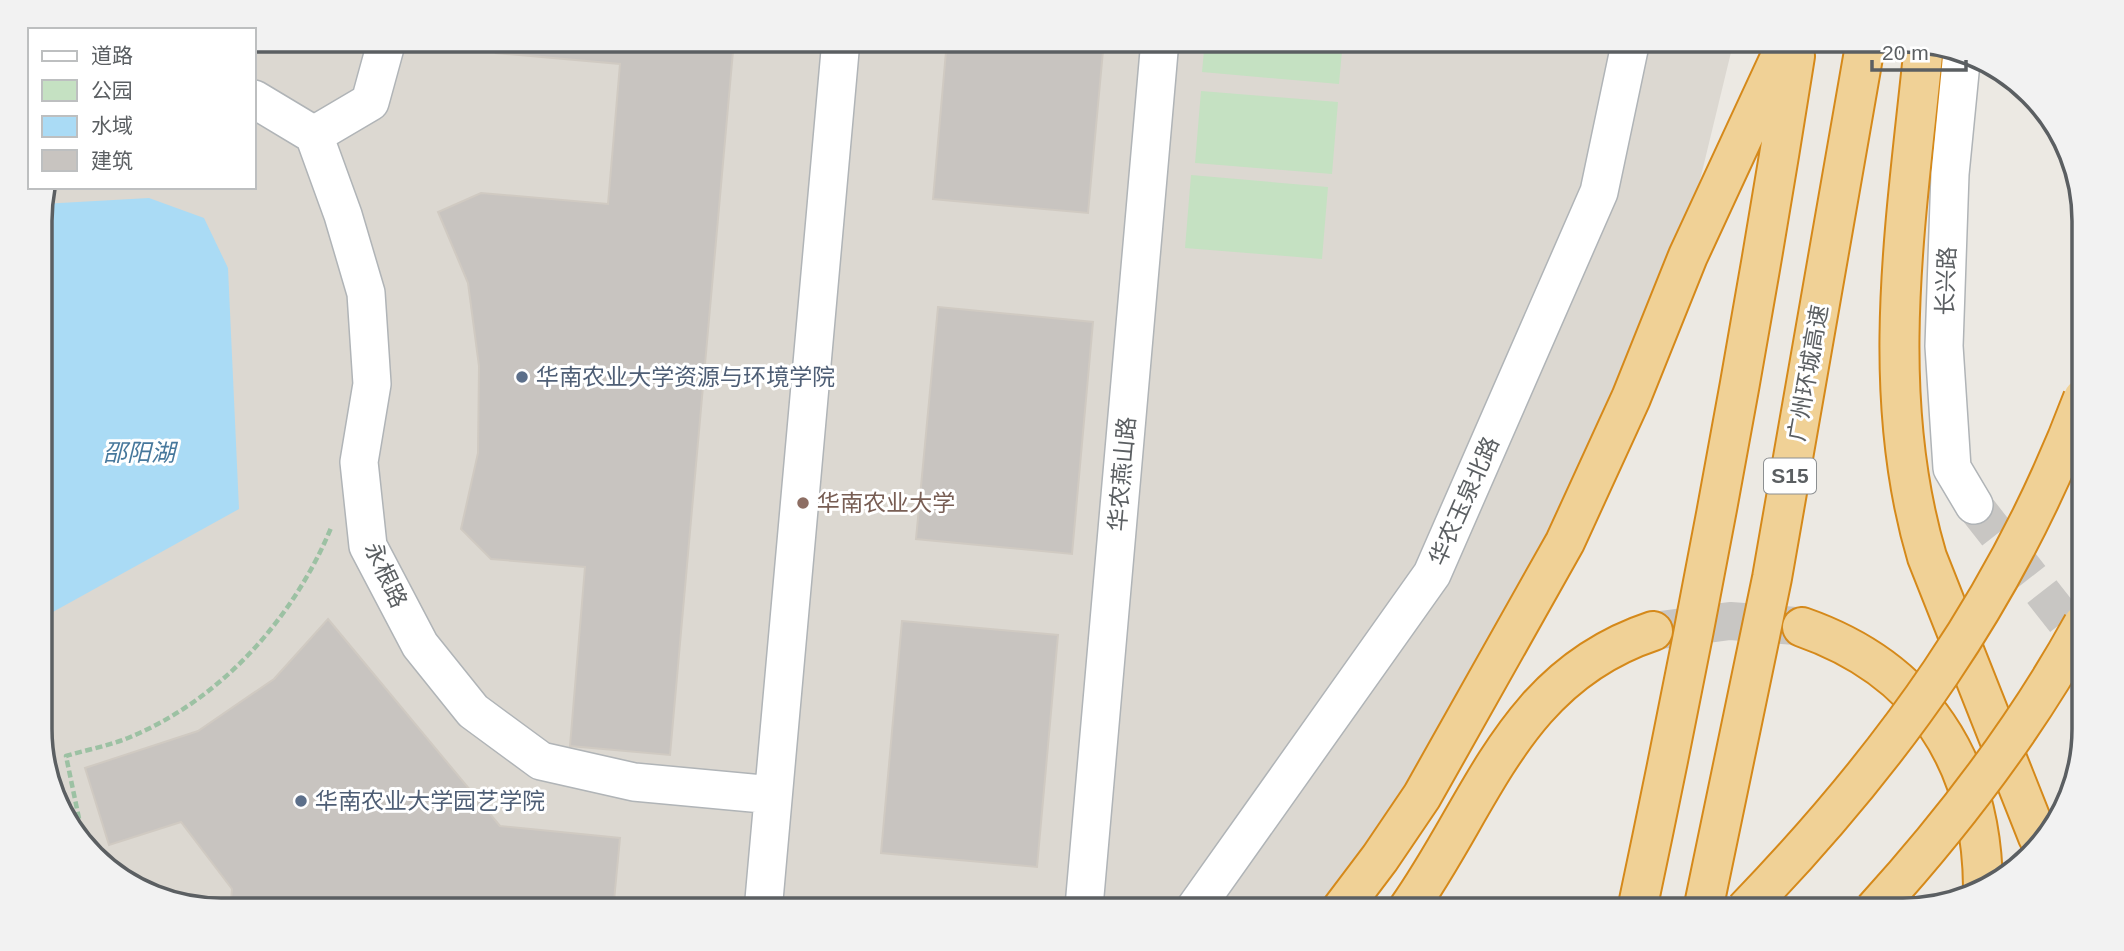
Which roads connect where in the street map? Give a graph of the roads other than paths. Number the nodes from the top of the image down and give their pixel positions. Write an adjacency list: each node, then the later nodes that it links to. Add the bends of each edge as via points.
1 (1159, 52): 22 (street, 华农燕山路)
2 (1628, 52): 23 (street, 华农玉泉北路, via 1599,192 1432,574)
3 (1782, 52): 24 (highway, via 1688,256 1627,409 1565,542 1422,796)
4 (1795, 52): 26 (highway, via 1723,472)
5 (1865, 52): 27 (highway, 广州环城高速 / S15, via 1772,578)
6 (383, 53): 11 (street, via 370,102)
7 (840, 53): 17 (street)
8 (1923, 54): 19 (highway, via 1899,312 1905,461 1913,512 1927,557)
9 (1961, 63): 13 (street, 长兴路, via 1950,174 1944,346 1952,468)
10 (256, 100): 11 (street)
11 (314, 135): 17 (street, 永根路, via 366,293 372,384 359,462 368,546 420,645 473,711 541,761 634,782)
12 (2072, 424): 28 (highway, bridge, via 2027,531 1954,655 1866,777)
13 (1974, 505)
14 (1802, 627): 18 (highway, via 1861,654 1913,698 1937,723 1956,753)
15 (1653, 631): 25 (highway, via 1626,640 1576,670 1530,714 1494,764)
16 (2072, 643): 18 (highway, bridge)
17 (774, 795): 21 (street)
18 (1971, 796): 20 (highway); 29 (highway, bridge)
19 (2036, 833)
20 (1983, 878)
21 (764, 898)
22 (1085, 898)
23 (1202, 898)
24 (1349, 898)
25 (1415, 898)
26 (1640, 898)
27 (1705, 898)
28 (1756, 898)
29 (1884, 898)

